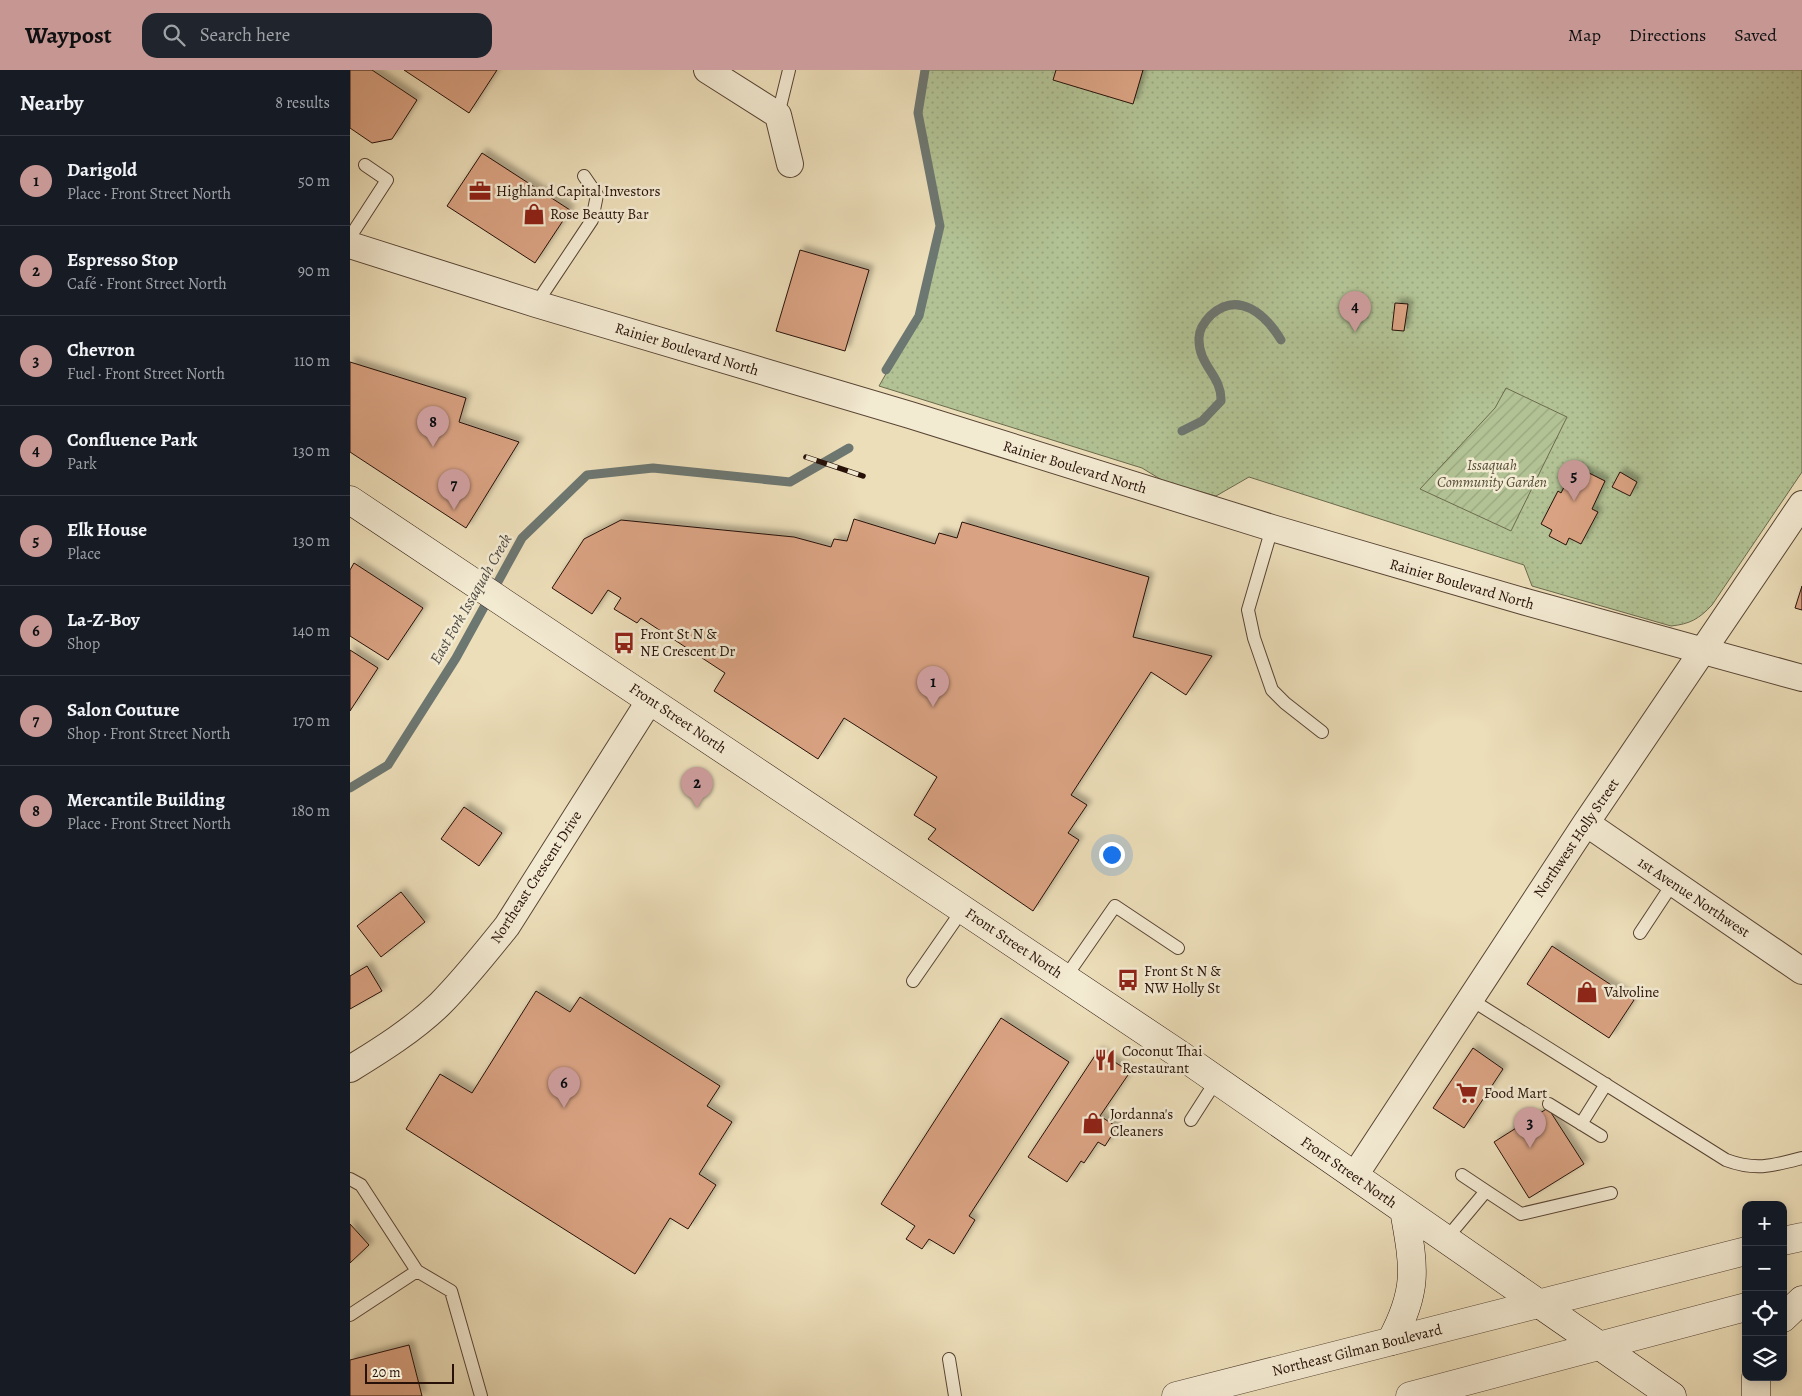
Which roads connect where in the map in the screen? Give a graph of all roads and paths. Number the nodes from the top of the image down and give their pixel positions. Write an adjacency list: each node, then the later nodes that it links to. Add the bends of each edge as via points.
1 (707, 70): 3 (street)
2 (789, 70): 3 (lane)
3 (778, 115): 4 (street)
4 (790, 164)
5 (365, 165): 7 (lane, via 387,180)
6 (584, 176): 9 (lane, via 597,195 592,220)
7 (350, 237)
8 (350, 245): 9 (street, Rainier Boulevard North)
9 (536, 304): 12 (street, Rainier Boulevard North, via 838,393)
10 (1802, 504): 13 (street, Northwest Holly Street)
11 (353, 508): 15 (main road, Front Street North, via 468,578)
12 (1272, 528): 13 (street, Rainier Boulevard North); 16 (lane, via 1248,610 1254,638 1272,690)
13 (1703, 650): 14 (street, Rainier Boulevard North); 17 (street, Northwest Holly Street)
14 (1802, 678)
15 (650, 700): 19 (main road, Front Street North); 26 (street, Northeast Crescent Drive, via 507,926 439,1004 391,1044)
16 (1322, 732)
17 (1586, 823): 18 (street, 1st Avenue Northwest); 25 (street, Northwest Holly Street)
18 (1673, 883): 20 (lane); 22 (street, 1st Avenue Northwest)
19 (963, 909): 23 (main road, Front Street North); 24 (lane)
20 (1640, 933)
21 (1178, 948): 23 (lane, via 1115,906)
22 (1802, 971)
23 (1065, 978): 27 (main road, Front Street North)
24 (913, 981)
25 (1470, 999): 28 (lane); 34 (street, Northwest Holly Street)
26 (350, 1069)
27 (1216, 1081): 30 (lane); 34 (main road, Front Street North)
28 (1606, 1084): 31 (lane); 33 (lane, via 1726,1160 1744,1167 1766,1168)
29 (1549, 1104): 31 (lane)
30 (1191, 1120)
31 (1582, 1124): 32 (lane)
32 (1601, 1136)
33 (1802, 1158)
34 (1355, 1175): 39 (main road, Front Street North)
35 (1462, 1175): 37 (lane)
36 (350, 1179): 44 (lane, via 361,1185)
37 (1486, 1191): 38 (lane, via 1521,1214); 41 (lane)
38 (1611, 1194)
39 (1404, 1210): 41 (main road, Front Street North); 52 (main road, via 1412,1283 1404,1318)
40 (1802, 1237): 42 (main road)
41 (1446, 1239): 48 (main road, Front Street North)
42 (1787, 1240)
43 (1742, 1252): 48 (main road, Northeast Gilman Boulevard)
44 (416, 1271): 51 (lane); 57 (lane, via 452,1291)
45 (1802, 1292): 46 (main road)
46 (1787, 1296)
47 (1802, 1300): 50 (main road)
48 (1538, 1304): 52 (main road, Northeast Gilman Boulevard); 53 (main road, Front Street North)
49 (1742, 1308): 53 (main road)
50 (1787, 1314)
51 (350, 1315)
52 (1391, 1341): 59 (main road, Northeast Gilman Boulevard)
53 (1598, 1346): 56 (main road); 61 (main road, Front Street North)
54 (949, 1359): 58 (lane)
55 (1756, 1381): 62 (main road)
56 (1473, 1388): 60 (main road)
57 (481, 1396)
58 (955, 1396)
59 (1176, 1396)
60 (1410, 1396)
61 (1672, 1396)
62 (1756, 1396)

